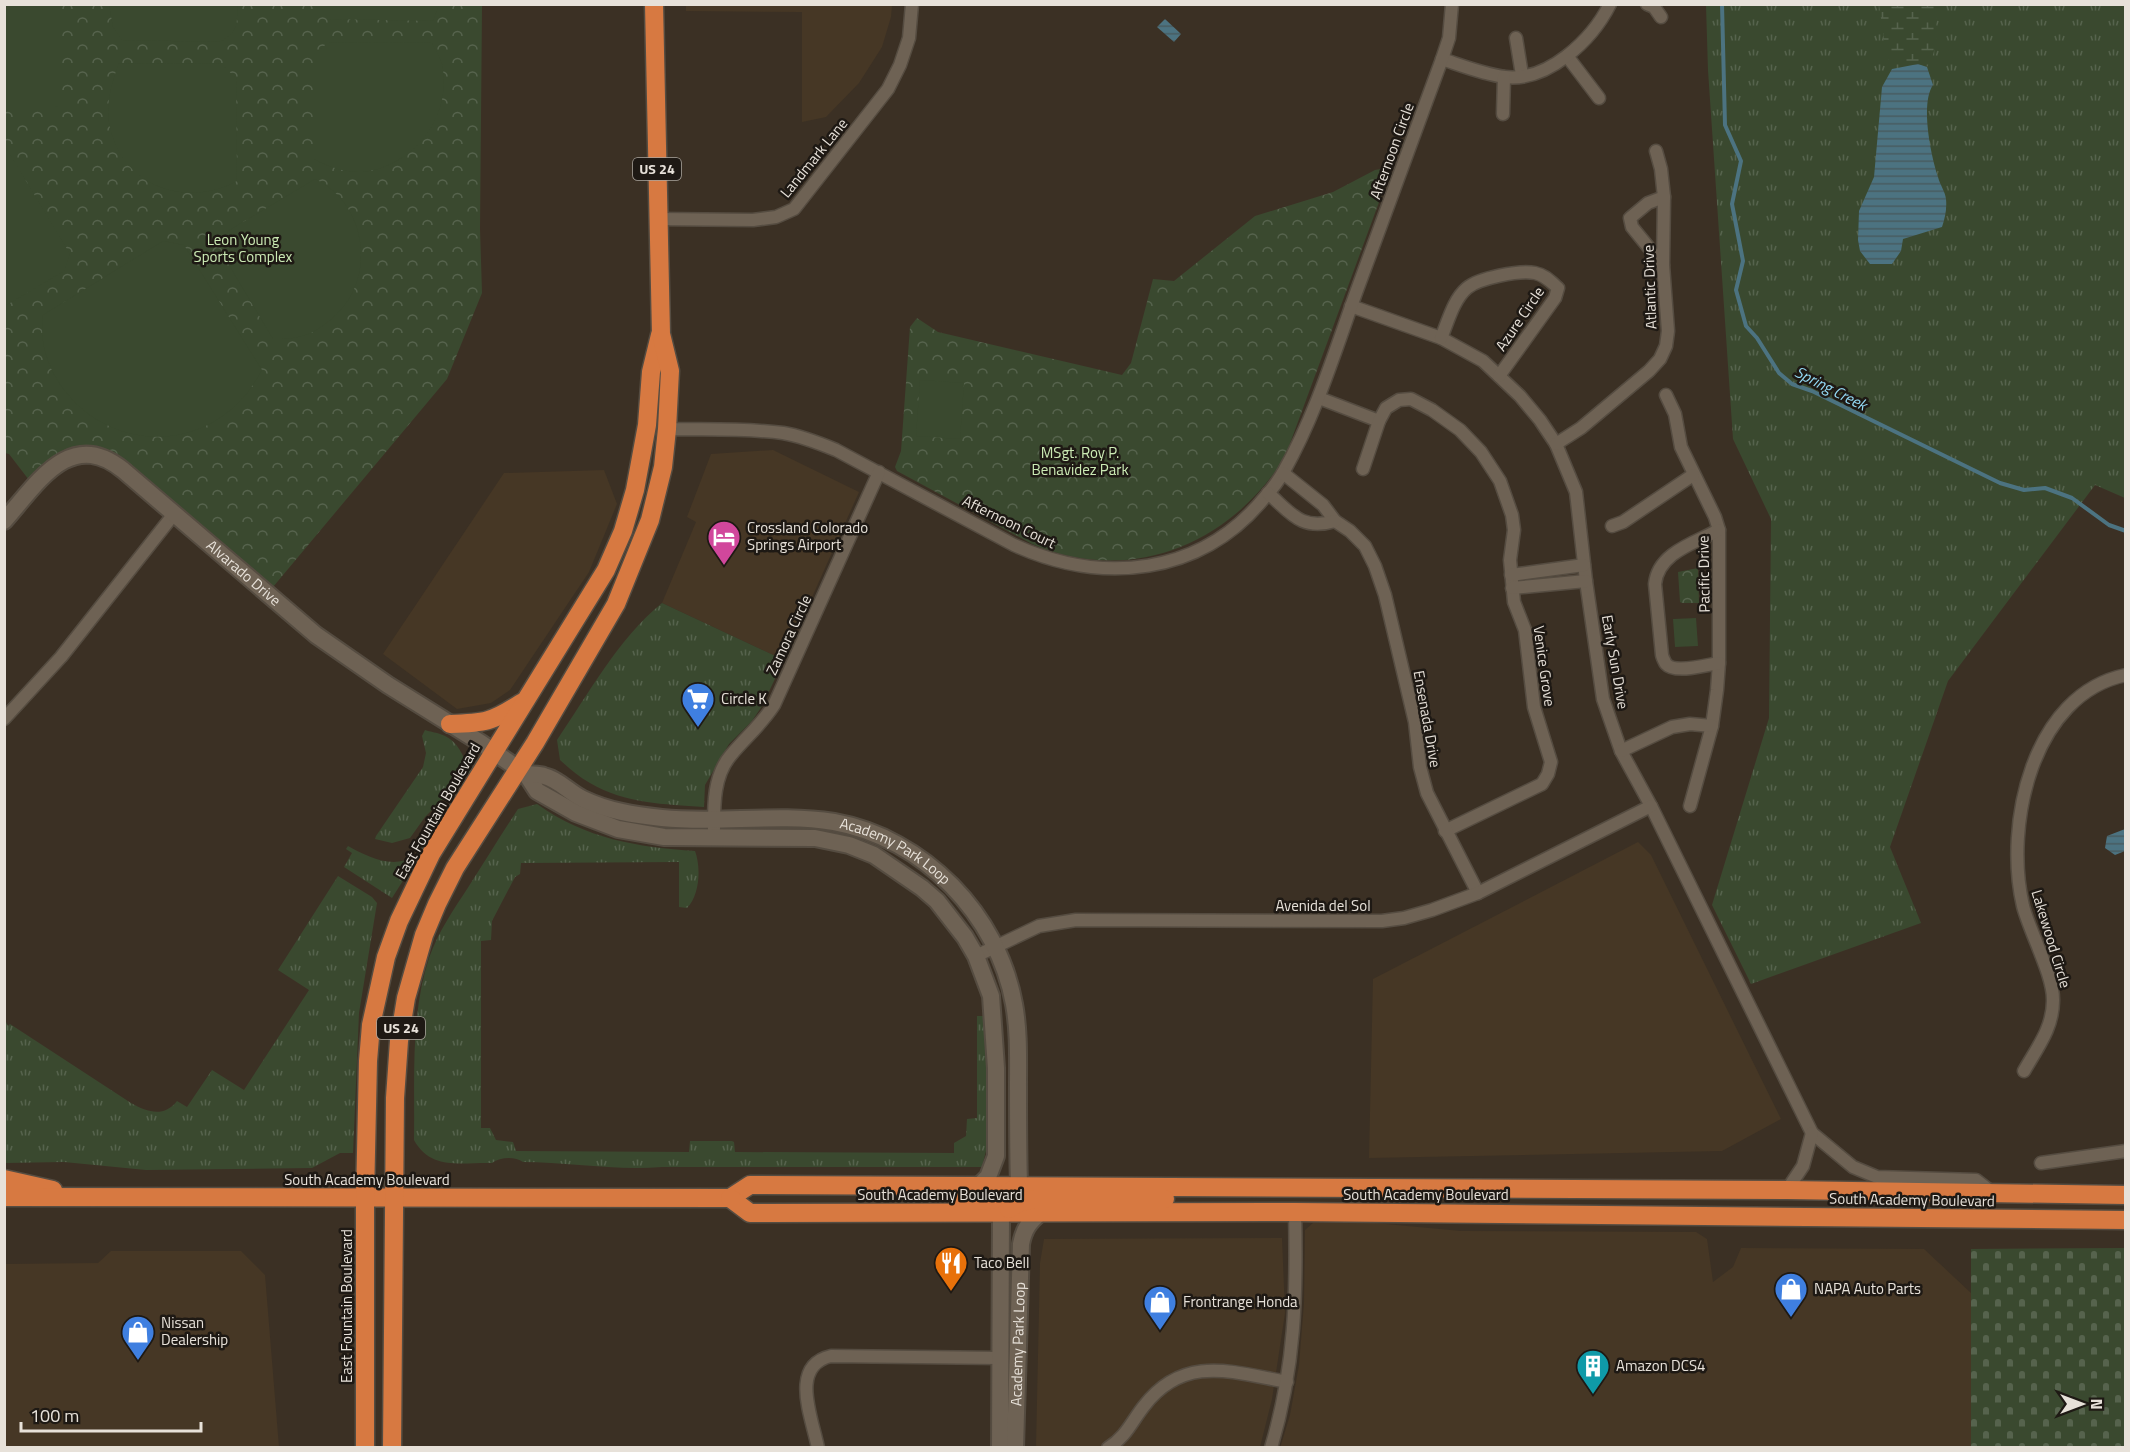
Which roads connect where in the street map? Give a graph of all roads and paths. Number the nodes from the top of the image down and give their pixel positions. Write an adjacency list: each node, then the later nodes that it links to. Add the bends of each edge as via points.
1 (654, 4): 16 (highway, East Fountain Boulevard / US 24)
2 (912, 4): 16 (street, Landmark Lane, via 909,38 888,89 794,209 776,217 753,220)
3 (1452, 4): 9 (street, Afternoon Circle, via 1449,38)
4 (1610, 4): 8 (street, via 1595,30)
5 (1647, 4): 6 (street)
6 (1661, 17)
7 (1516, 38): 10 (street)
8 (1567, 56): 10 (street); 12 (street)
9 (1442, 59): 11 (street); 18 (street, Afternoon Circle)
10 (1522, 75): 11 (street)
11 (1504, 77): 13 (street)
12 (1599, 98)
13 (1503, 114)
14 (1656, 151): 15 (street, Atlantic Drive)
15 (1664, 197): 17 (street, Atlantic Drive); 17 (street, via 1648,203 1630,218 1632,227)
16 (658, 219): 19 (highway, East Fountain Boulevard / US 24)
17 (1663, 265): 26 (street, Atlantic Drive, via 1668,331 1660,359 1581,429)
18 (1352, 306): 20 (street, Early Sun Drive); 23 (street, Afternoon Court)
19 (661, 334): 25 (highway, East Fountain Boulevard / US 24, via 670,371); 42 (highway, East Fountain Boulevard / US 24, via 651,372 642,454 623,531 599,584)
20 (1441, 338): 21 (street, Early Sun Drive, via 1483,361); 21 (street, Azure Circle, via 1454,306 1467,288 1496,276 1534,272 1548,278 1558,288 1555,298)
21 (1499, 375): 26 (street, Early Sun Drive)
22 (1666, 395): 30 (street, Pacific Drive)
23 (1319, 398): 24 (street); 29 (street, Afternoon Court)
24 (1379, 421): 27 (street, Venice Grove); 38 (street, Venice Grove, via 1386,408 1399,400 1411,399 1460,430 1481,452 1500,481 1512,515)
25 (667, 429): 28 (street, Afternoon Court, via 785,434 836,450); 48 (highway, East Fountain Boulevard / US 24, via 663,467 650,520 629,577)
26 (1556, 444): 37 (street, Early Sun Drive, via 1576,492)
27 (1363, 469)
28 (879, 472): 31 (street, Afternoon Court, via 1037,555 1062,563 1112,569 1168,562 1190,554 1232,530); 51 (street, Zamora Circle, via 774,705 720,773)
29 (1283, 473): 31 (street, Afternoon Court); 34 (street, Ensenada Drive)
30 (1693, 475): 35 (street); 36 (street, Pacific Drive)
31 (1268, 494): 34 (street, via 1303,523 1322,525)
32 (174, 514): 33 (street, Alvarado Drive, via 113,462 85,454 69,457 52,468); 43 (street, via 61,657); 44 (street, Alvarado Drive, via 316,635)
33 (4, 521)
34 (1335, 521): 52 (street, Ensenada Drive, via 1365,546 1376,566 1415,722 1420,767)
35 (1612, 526)
36 (1719, 530): 40 (street, Pacific Drive); 40 (street, via 1670,556 1656,573 1655,584 1666,664 1681,669)
37 (1584, 565): 38 (street); 39 (street, Early Sun Drive)
38 (1512, 581): 39 (street, via 1534,587); 52 (street, Venice Grove, via 1514,602 1525,630 1534,707 1551,762 1548,774 1542,784)
39 (1586, 581): 46 (street, Early Sun Drive, via 1603,699)
40 (1719, 663): 45 (street, Pacific Drive)
41 (2126, 675): 57 (street, Lakewood Circle, via 2098,684 2067,705 2052,726 2025,791 2016,848 2018,875 2030,931 2054,998 2047,1032)
42 (528, 698): 44 (highway, via 483,723); 47 (highway, East Fountain Boulevard / US 24)
43 (4, 719)
44 (450, 724): 47 (street, Alvarado Drive)
45 (1712, 726): 46 (street, via 1672,727); 50 (street, Pacific Drive)
46 (1622, 751): 49 (street, Early Sun Drive)
47 (494, 752): 48 (street, Academy Park Loop); 70 (highway, East Fountain Boulevard / US 24, via 416,884 386,957 371,1025)
48 (522, 772): 51 (street, Academy Park Loop, via 545,776 580,798 616,811); 53 (street, Academy Park Loop, via 537,791 597,822 664,837); 71 (highway, East Fountain Boulevard / US 24, via 455,868 424,935 414,967 397,1065)
49 (1651, 806): 54 (street, Avenida del Sol); 58 (street, Early Sun Drive)
50 (1690, 806)
51 (714, 819): 53 (street, Zamora Circle); 55 (street, Academy Park Loop, via 813,820 878,836 946,879 970,906)
52 (1445, 831): 54 (street, Ensenada Drive)
53 (714, 837): 56 (street, Academy Park Loop, via 815,838 874,855 937,901)
54 (1478, 893): 55 (street, Avenida del Sol, via 1432,910 1382,921 1058,922 1039,926)
55 (996, 947): 56 (street, Avenida del Sol); 62 (street, Academy Park Loop, via 1017,1023)
56 (976, 956): 63 (street, Academy Park Loop, via 991,996 996,1068 996,1156 988,1177)
57 (2024, 1071)
58 (1812, 1134): 65 (street, via 1803,1166); 66 (street, Early Sun Drive, via 1853,1167 1877,1177 1976,1180)
59 (2126, 1151): 60 (street)
60 (2041, 1163)
61 (4, 1179): 69 (highway)
62 (1019, 1185): 63 (highway, South Academy Boulevard); 64 (highway, South Academy Boulevard); 74 (highway, via 1002,1198 992,1200 874,1200)
63 (978, 1187): 72 (highway, South Academy Boulevard, via 750,1185)
64 (1262, 1187): 65 (highway, South Academy Boulevard); 76 (highway, via 1245,1198 1034,1199)
65 (1787, 1190): 66 (highway, South Academy Boulevard)
66 (1994, 1194): 67 (highway, South Academy Boulevard)
67 (2126, 1195)
68 (4, 1197): 69 (highway, South Academy Boulevard)
69 (90, 1197): 70 (highway, South Academy Boulevard)
70 (365, 1198): 71 (highway, South Academy Boulevard); 80 (highway, East Fountain Boulevard / US 24)
71 (395, 1198): 72 (highway, South Academy Boulevard); 81 (highway, East Fountain Boulevard / US 24)
72 (730, 1198): 74 (highway, South Academy Boulevard, via 750,1213)
73 (1294, 1212): 75 (highway, South Academy Boulevard); 77 (highway, South Academy Boulevard); 79 (street, via 1296,1304)
74 (832, 1213): 76 (highway, South Academy Boulevard)
75 (1040, 1213): 76 (highway, South Academy Boulevard); 84 (street, Academy Park Loop, via 1024,1231 1021,1244)
76 (1001, 1214): 78 (street, Academy Park Loop)
77 (2126, 1220)
78 (1000, 1358): 82 (street, via 822,1358 809,1370 806,1390); 83 (street, Academy Park Loop)
79 (1287, 1382): 85 (street, via 1222,1370 1189,1373 1158,1390 1120,1440); 86 (street)
80 (365, 1448)
81 (392, 1448)
82 (818, 1448)
83 (1000, 1448)
84 (1015, 1448)
85 (1108, 1448)
86 (1271, 1448)

